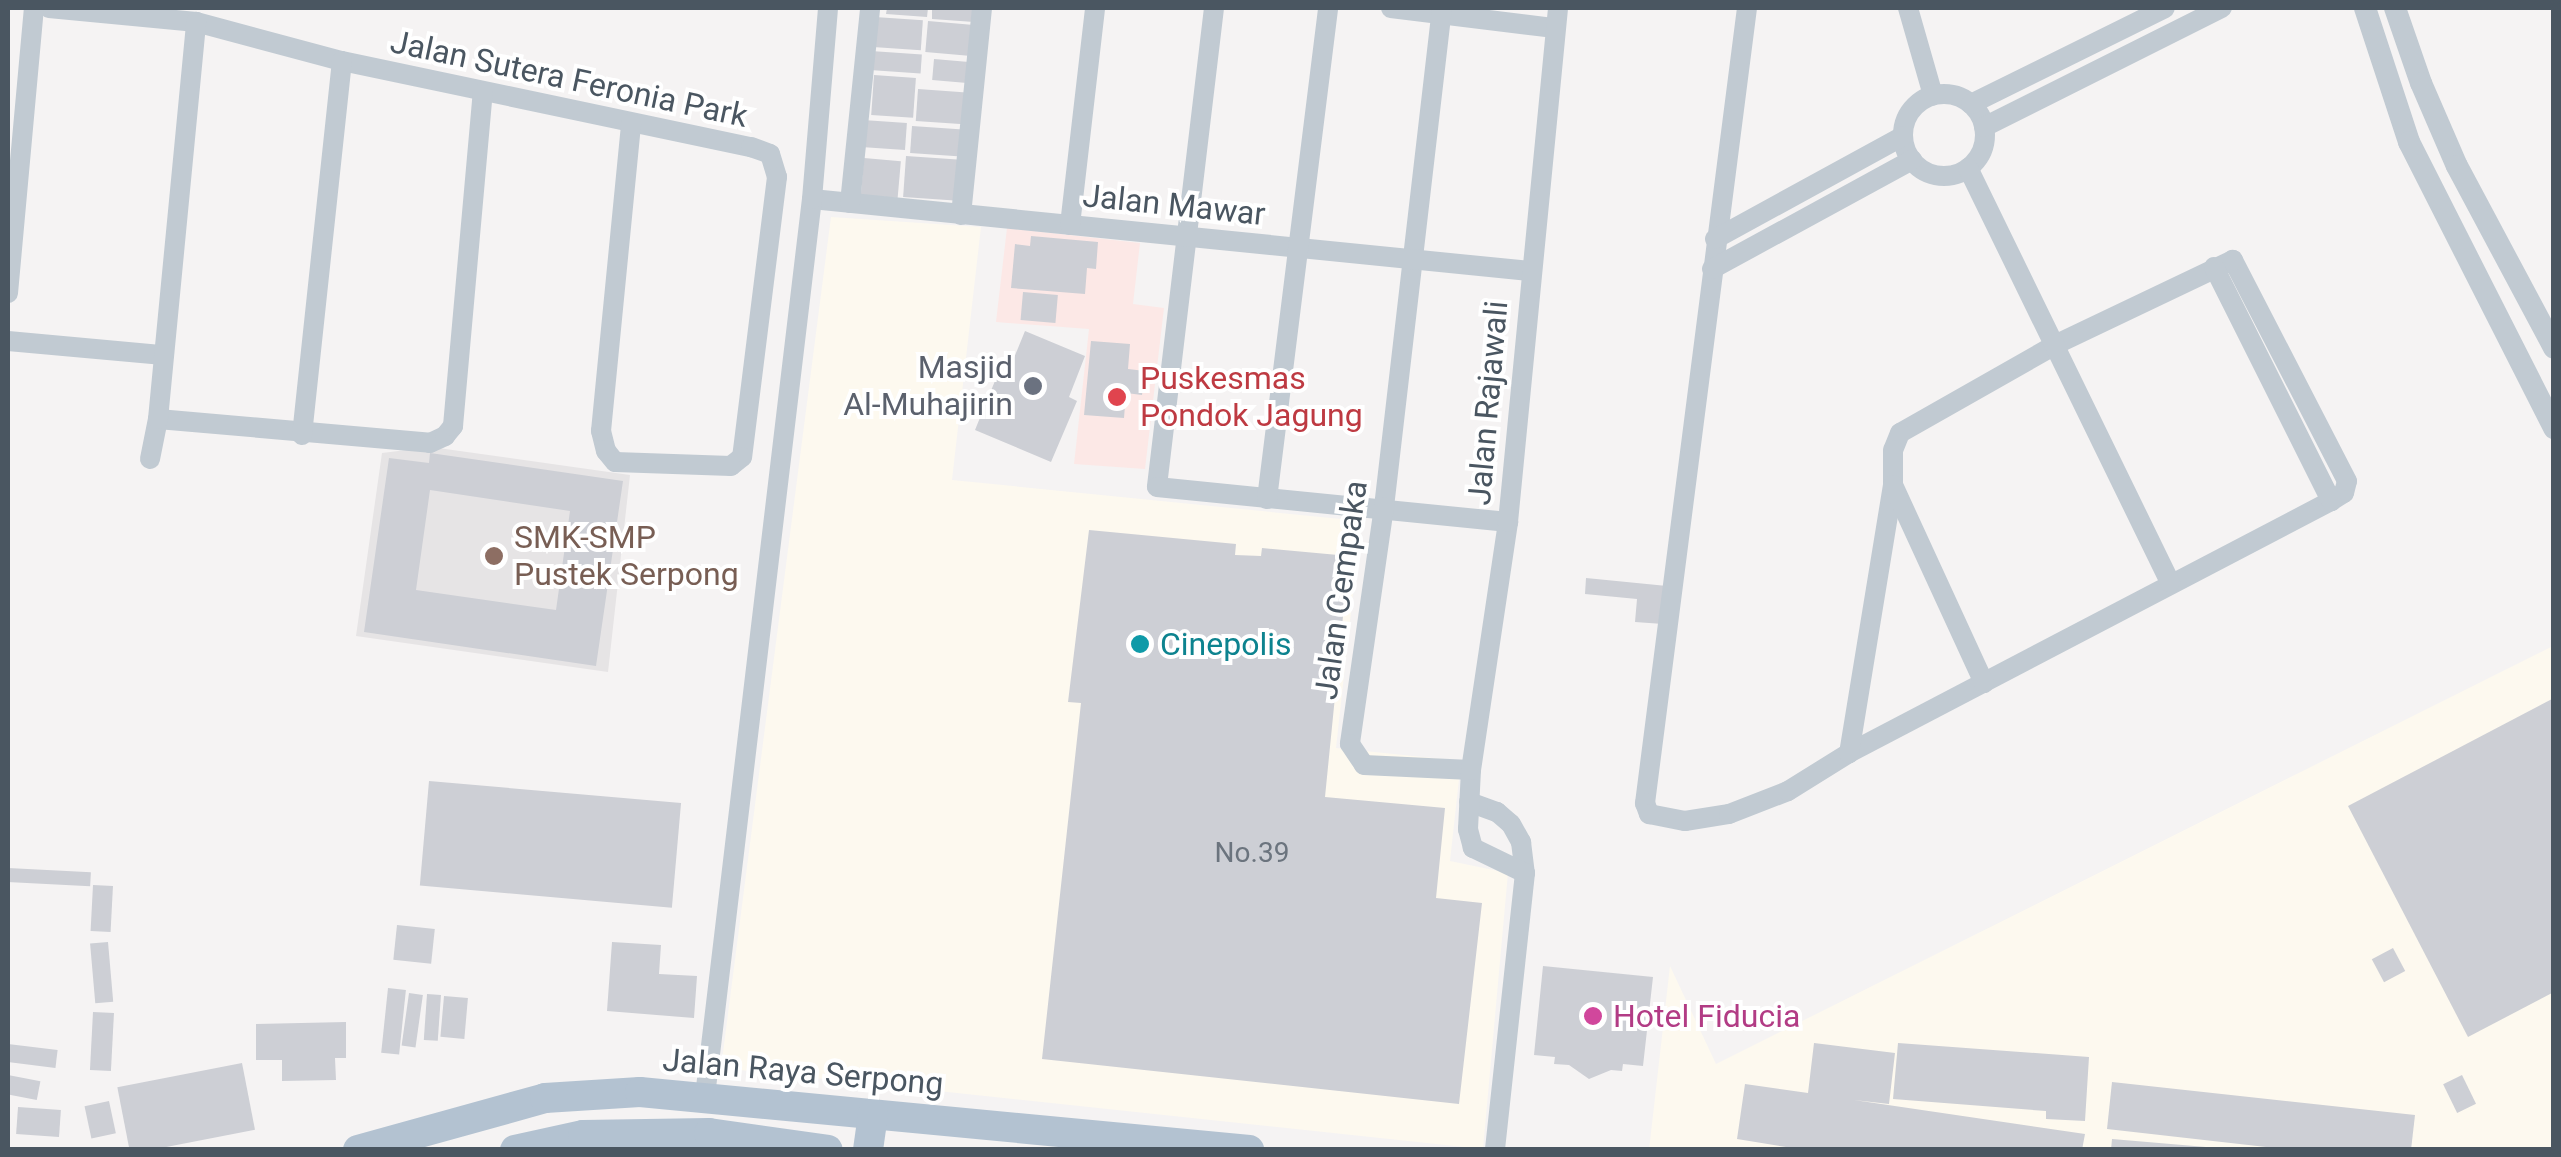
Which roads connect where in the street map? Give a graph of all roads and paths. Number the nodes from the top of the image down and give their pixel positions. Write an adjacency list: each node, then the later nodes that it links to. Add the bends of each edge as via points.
1 (34, 8): 38 (street)
2 (49, 8): 18 (street, Jalan Sutera Feronia Park)
3 (828, 8): 28 (street)
4 (870, 8): 29 (street)
5 (982, 8): 30 (street)
6 (1095, 8): 31 (street)
7 (1214, 8): 32 (street)
8 (1328, 8): 34 (street)
9 (1391, 8): 16 (street)
10 (1747, 8): 33 (street)
11 (1908, 8): 21 (street)
12 (2165, 8): 22 (street)
13 (2222, 8): 24 (street)
14 (2364, 8): 44 (street, via 2409,142)
15 (2395, 8): 41 (street, via 2456,166)
16 (1442, 10): 17 (street); 35 (street, Jalan Cempaka)
17 (1556, 18): 37 (street, Jalan Rajawali)
18 (196, 22): 19 (street, Jalan Sutera Feronia Park); 42 (street)
19 (342, 61): 20 (street, Jalan Sutera Feronia Park); 45 (street)
20 (482, 92): 23 (street, Jalan Sutera Feronia Park); 45 (street, via 452,426 430,443)
21 (1933, 96): 22 (street); 25 (street, via 1912,110)
22 (1971, 104): 24 (street)
23 (631, 123): 23 (street, Jalan Sutera Feronia Park, via 751,147 770,154 775,165 742,457 731,466 616,462 606,451 601,431)
24 (1984, 127): 27 (street, via 1980,154)
25 (1903, 136): 26 (street); 33 (street)
26 (1912, 160): 27 (street, via 1934,175); 36 (street)
27 (1968, 168): 40 (street)
28 (812, 198): 29 (street, Jalan Mawar); 57 (street)
29 (850, 203): 30 (street, Jalan Mawar)
30 (961, 214): 31 (street, Jalan Mawar)
31 (1070, 225): 32 (street, Jalan Mawar)
32 (1186, 238): 34 (street, Jalan Mawar); 48 (street, via 1157,487)
33 (1716, 238): 36 (street)
34 (1298, 248): 35 (street, Jalan Mawar); 48 (street)
35 (1412, 261): 37 (street, Jalan Mawar); 49 (street, Jalan Cempaka)
36 (1712, 269): 53 (street, via 1646,809 1684,821 1729,814 1788,792)
37 (1530, 271): 50 (street, Jalan Rajawali)
38 (8, 293)
39 (8, 342): 42 (street)
40 (2055, 345): 47 (street, via 1900,432); 51 (street); 51 (street, via 2214,267 2331,501)
41 (2554, 348)
42 (163, 355): 43 (street)
43 (158, 419): 45 (street); 46 (street)
44 (2554, 428)
45 (302, 435)
46 (150, 460)
47 (1894, 485): 52 (street); 53 (street)
48 (1267, 499): 49 (street)
49 (1384, 507): 50 (street); 54 (street, Jalan Cempaka, via 1350,744 1364,765)
50 (1508, 522): 54 (street, Jalan Rajawali)
51 (2170, 582): 52 (street)
52 (1984, 683): 53 (street)
53 (1849, 753)
54 (1471, 770): 55 (street, Jalan Rajawali)
55 (1469, 802): 56 (street, via 1511,824); 56 (street, Jalan Rajawali, via 1473,848)
56 (1526, 873): 68 (street)
57 (705, 1096): 58 (main road, Jalan Raya Serpong); 63 (main road, Jalan Raya Serpong, via 544,1098)
58 (873, 1114): 66 (main road); 67 (main road, Jalan Raya Serpong)
59 (658, 1141): 60 (main road); 62 (main road, via 709,1133)
60 (617, 1142): 61 (main road)
61 (573, 1143): 64 (main road)
62 (762, 1145): 65 (main road)
63 (358, 1150)
64 (514, 1150)
65 (828, 1150)
66 (868, 1150)
67 (1249, 1150)
68 (1495, 1150)

